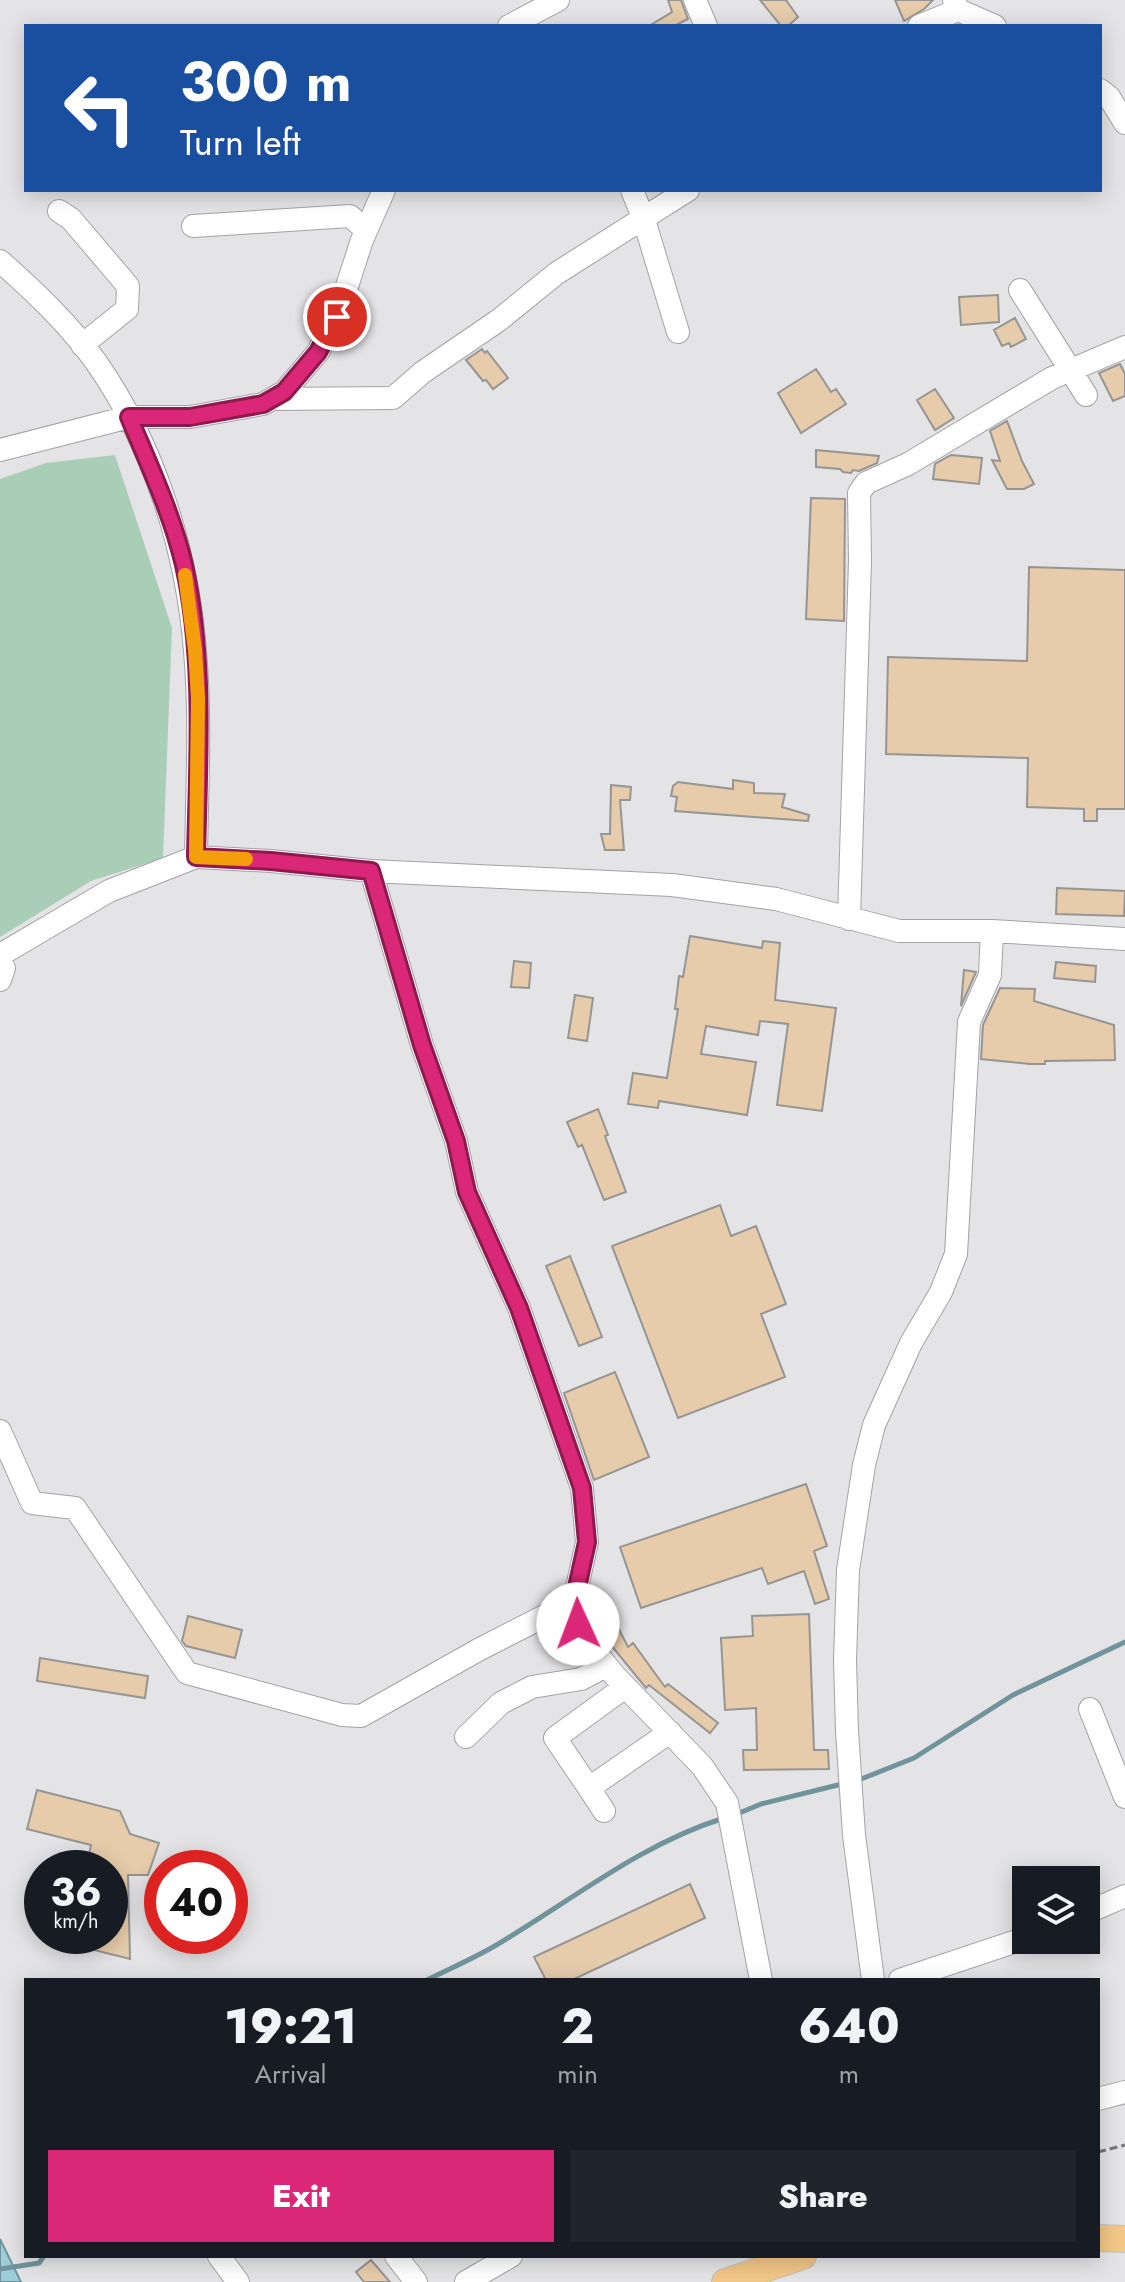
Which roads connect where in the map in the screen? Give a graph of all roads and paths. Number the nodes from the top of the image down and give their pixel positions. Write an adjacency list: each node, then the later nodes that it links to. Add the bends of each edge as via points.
1 (558, 0): 4 (street)
2 (695, 0): 5 (street)
3 (956, 5): 6 (street); 7 (street)
4 (513, 24)
5 (705, 24)
6 (923, 24)
7 (991, 24)
8 (1103, 96): 9 (street)
9 (1125, 123)
10 (383, 192): 16 (street)
11 (633, 192): 14 (street)
12 (685, 192): 14 (street)
13 (59, 211): 20 (street, via 128,286 127,309)
14 (644, 220): 19 (street); 24 (street, via 557,273 393,398)
15 (193, 226): 16 (street, via 350,216)
16 (366, 230): 24 (street, via 337,317 318,352)
17 (0, 261): 20 (street)
18 (1020, 290): 22 (street)
19 (678, 332)
20 (82, 345): 25 (street)
21 (1125, 347): 22 (street)
22 (1072, 369): 23 (street); 29 (street, via 866,483 859,493)
23 (1086, 395)
24 (272, 399): 25 (street, via 190,417)
25 (129, 417): 26 (street); 27 (street, via 184,565 198,698)
26 (0, 450)
27 (196, 857): 28 (street); 32 (street, via 109,891)
28 (371, 871): 29 (street, via 672,885 776,899); 35 (street, via 456,1141 467,1192 519,1308 582,1488 587,1542)
29 (849, 919): 30 (street, via 899,931)
30 (992, 931): 31 (street); 48 (street, via 990,975 969,1022 956,1254 874,1425 848,1570 847,1731)
31 (1125, 939)
32 (0, 958): 33 (street)
33 (0, 980)
34 (0, 1431): 35 (street, via 32,1503 75,1508 187,1673 361,1716)
35 (574, 1601): 36 (street, via 578,1624)
36 (606, 1666): 37 (street); 40 (street, via 581,1679 532,1687 501,1703)
37 (625, 1687): 39 (street); 41 (street, via 555,1738)
38 (1090, 1709): 42 (street)
39 (670, 1732): 41 (street); 47 (street, via 727,1803)
40 (466, 1737)
41 (589, 1788): 43 (street)
42 (1125, 1797)
43 (604, 1811)
44 (1125, 1896): 45 (street)
45 (1100, 1907)
46 (1012, 1943): 49 (street)
47 (761, 1978)
48 (873, 1978)
49 (906, 1978)
50 (1125, 2092): 51 (street)
51 (1100, 2098)
52 (1125, 2145): 53 (path)
53 (1100, 2151)
54 (1100, 2238): 55 (main road)
55 (1125, 2239)
56 (220, 2258): 61 (street)
57 (398, 2258): 62 (street)
58 (508, 2258): 63 (street)
59 (799, 2258): 60 (main road)
60 (766, 2275): 64 (main road)
61 (238, 2282)
62 (416, 2282)
63 (466, 2282)
64 (725, 2282)

